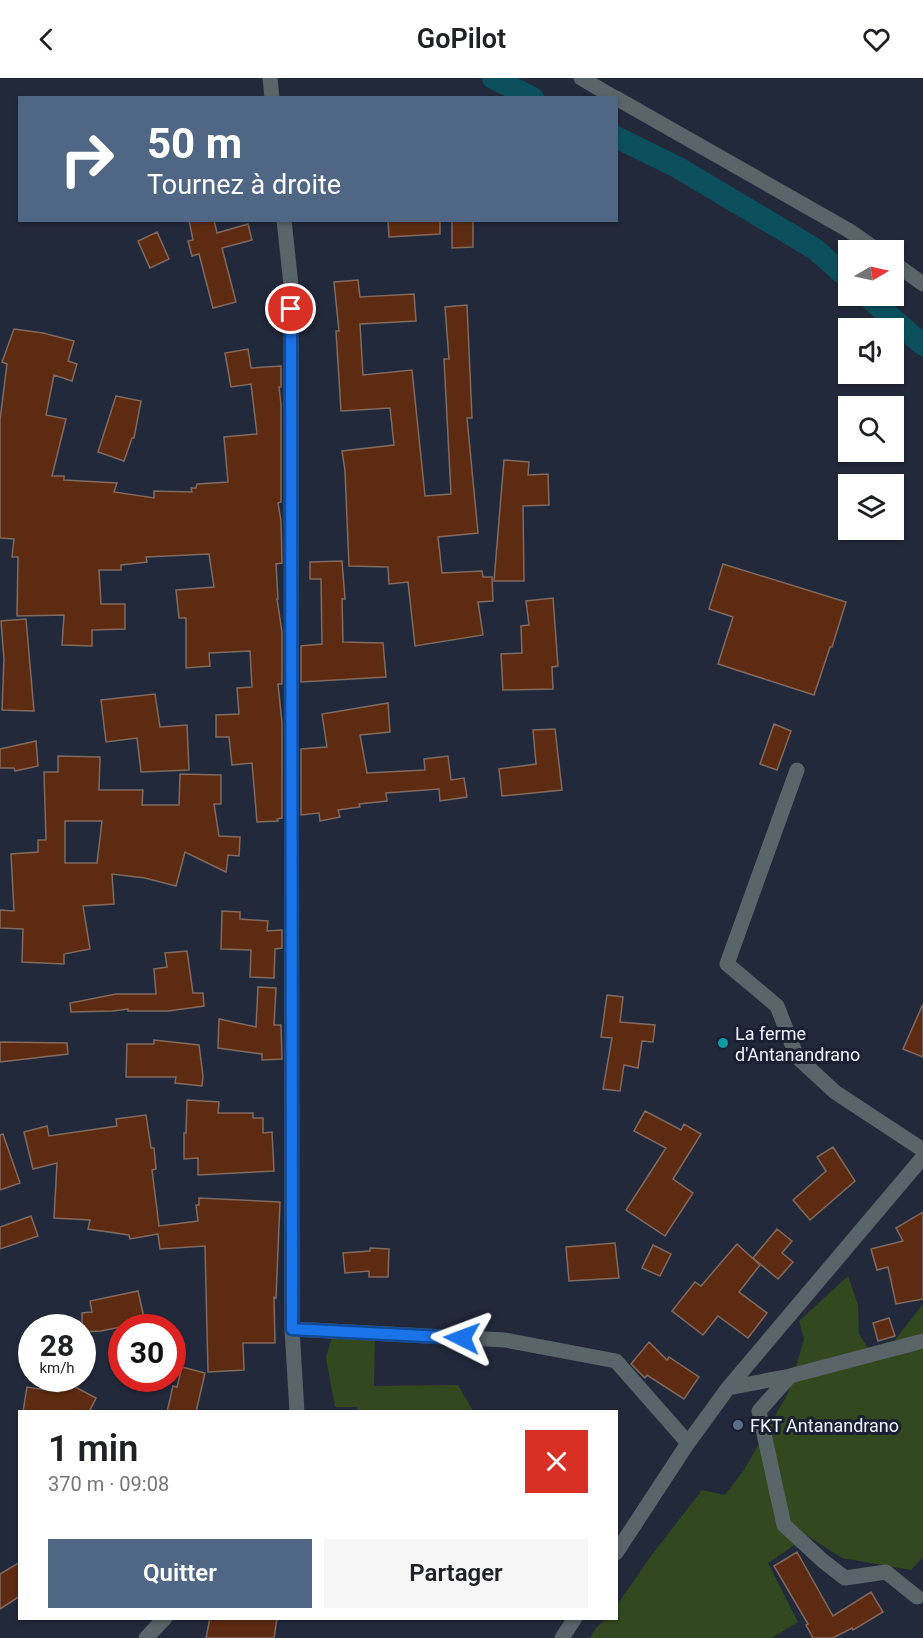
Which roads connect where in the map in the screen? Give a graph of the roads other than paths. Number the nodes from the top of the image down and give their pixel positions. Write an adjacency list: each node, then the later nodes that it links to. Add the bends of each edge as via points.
1 (270, 78): 3 (street)
2 (581, 78): 4 (street)
3 (272, 96)
4 (612, 96)
5 (618, 99): 7 (street)
6 (284, 222): 13 (street, via 291,285)
7 (863, 240)
8 (904, 270): 9 (street)
9 (923, 284)
10 (797, 770): 11 (street, via 727,964 777,1006 797,1057 835,1092)
11 (923, 1150)
12 (923, 1157): 16 (street)
13 (292, 1329): 17 (street); 18 (street, via 506,1340 616,1361)
14 (923, 1341): 15 (street)
15 (790, 1376): 16 (street); 20 (street, via 759,1411 784,1525 845,1578 886,1572)
16 (728, 1388): 18 (street)
17 (297, 1410)
18 (688, 1443): 19 (street)
19 (618, 1550)
20 (917, 1597)
21 (163, 1620): 23 (street)
22 (574, 1620): 24 (street)
23 (146, 1638)
24 (562, 1638)

